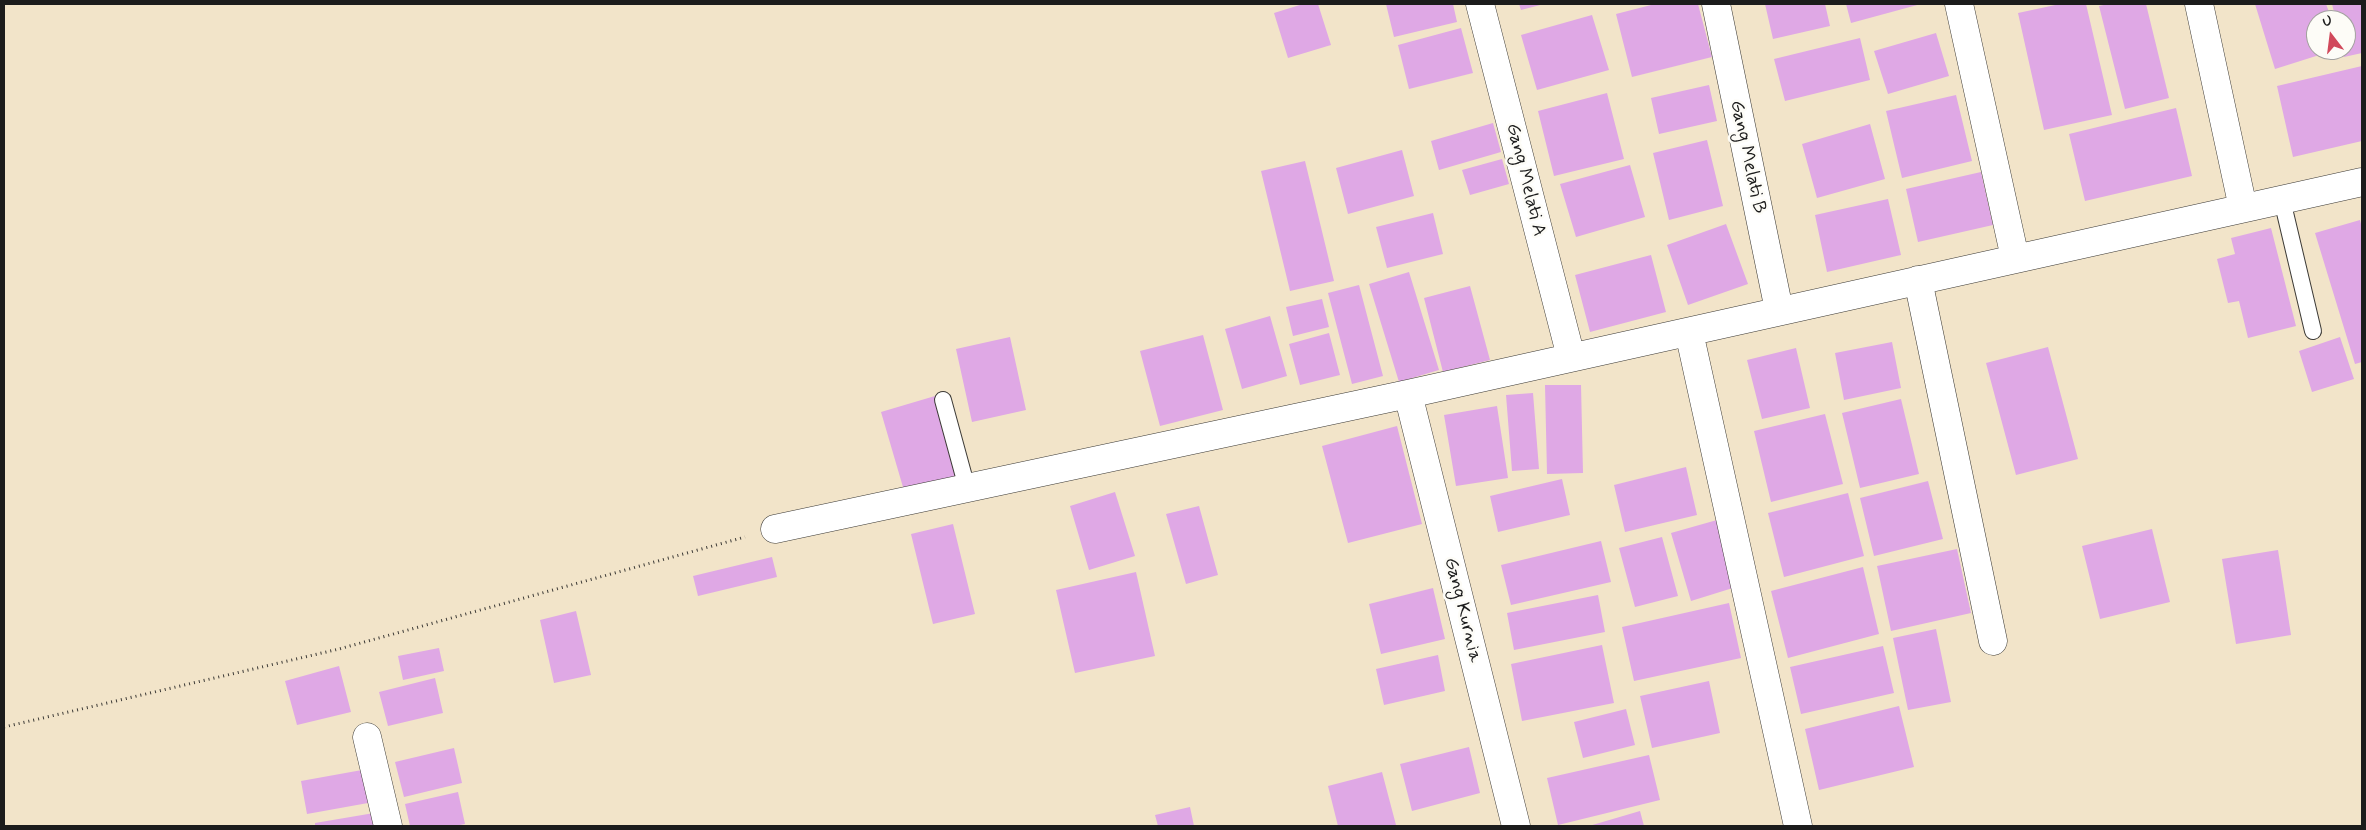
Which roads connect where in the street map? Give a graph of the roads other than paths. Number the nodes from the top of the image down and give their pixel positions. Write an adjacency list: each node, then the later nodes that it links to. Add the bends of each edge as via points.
1 (1480, 4): 13 (street, Gang Melati A)
2 (1716, 4): 10 (street, Gang Melati B)
3 (1959, 4): 8 (street)
4 (2199, 4): 7 (street)
5 (2362, 182): 6 (street)
6 (2282, 200): 7 (street); 11 (lane)
7 (2242, 208): 8 (street)
8 (2014, 258): 9 (street)
9 (1918, 280): 10 (street); 18 (street)
10 (1779, 310): 12 (street)
11 (2313, 331)
12 (1689, 332): 13 (street); 22 (street)
13 (1571, 357): 14 (street)
14 (1408, 394): 16 (street); 21 (street, Gang Kurnia)
15 (943, 400): 16 (lane)
16 (967, 488): 17 (street)
17 (774, 529)
18 (1993, 641)
19 (367, 737): 20 (street)
20 (388, 826)
21 (1516, 826)
22 (1798, 826)

